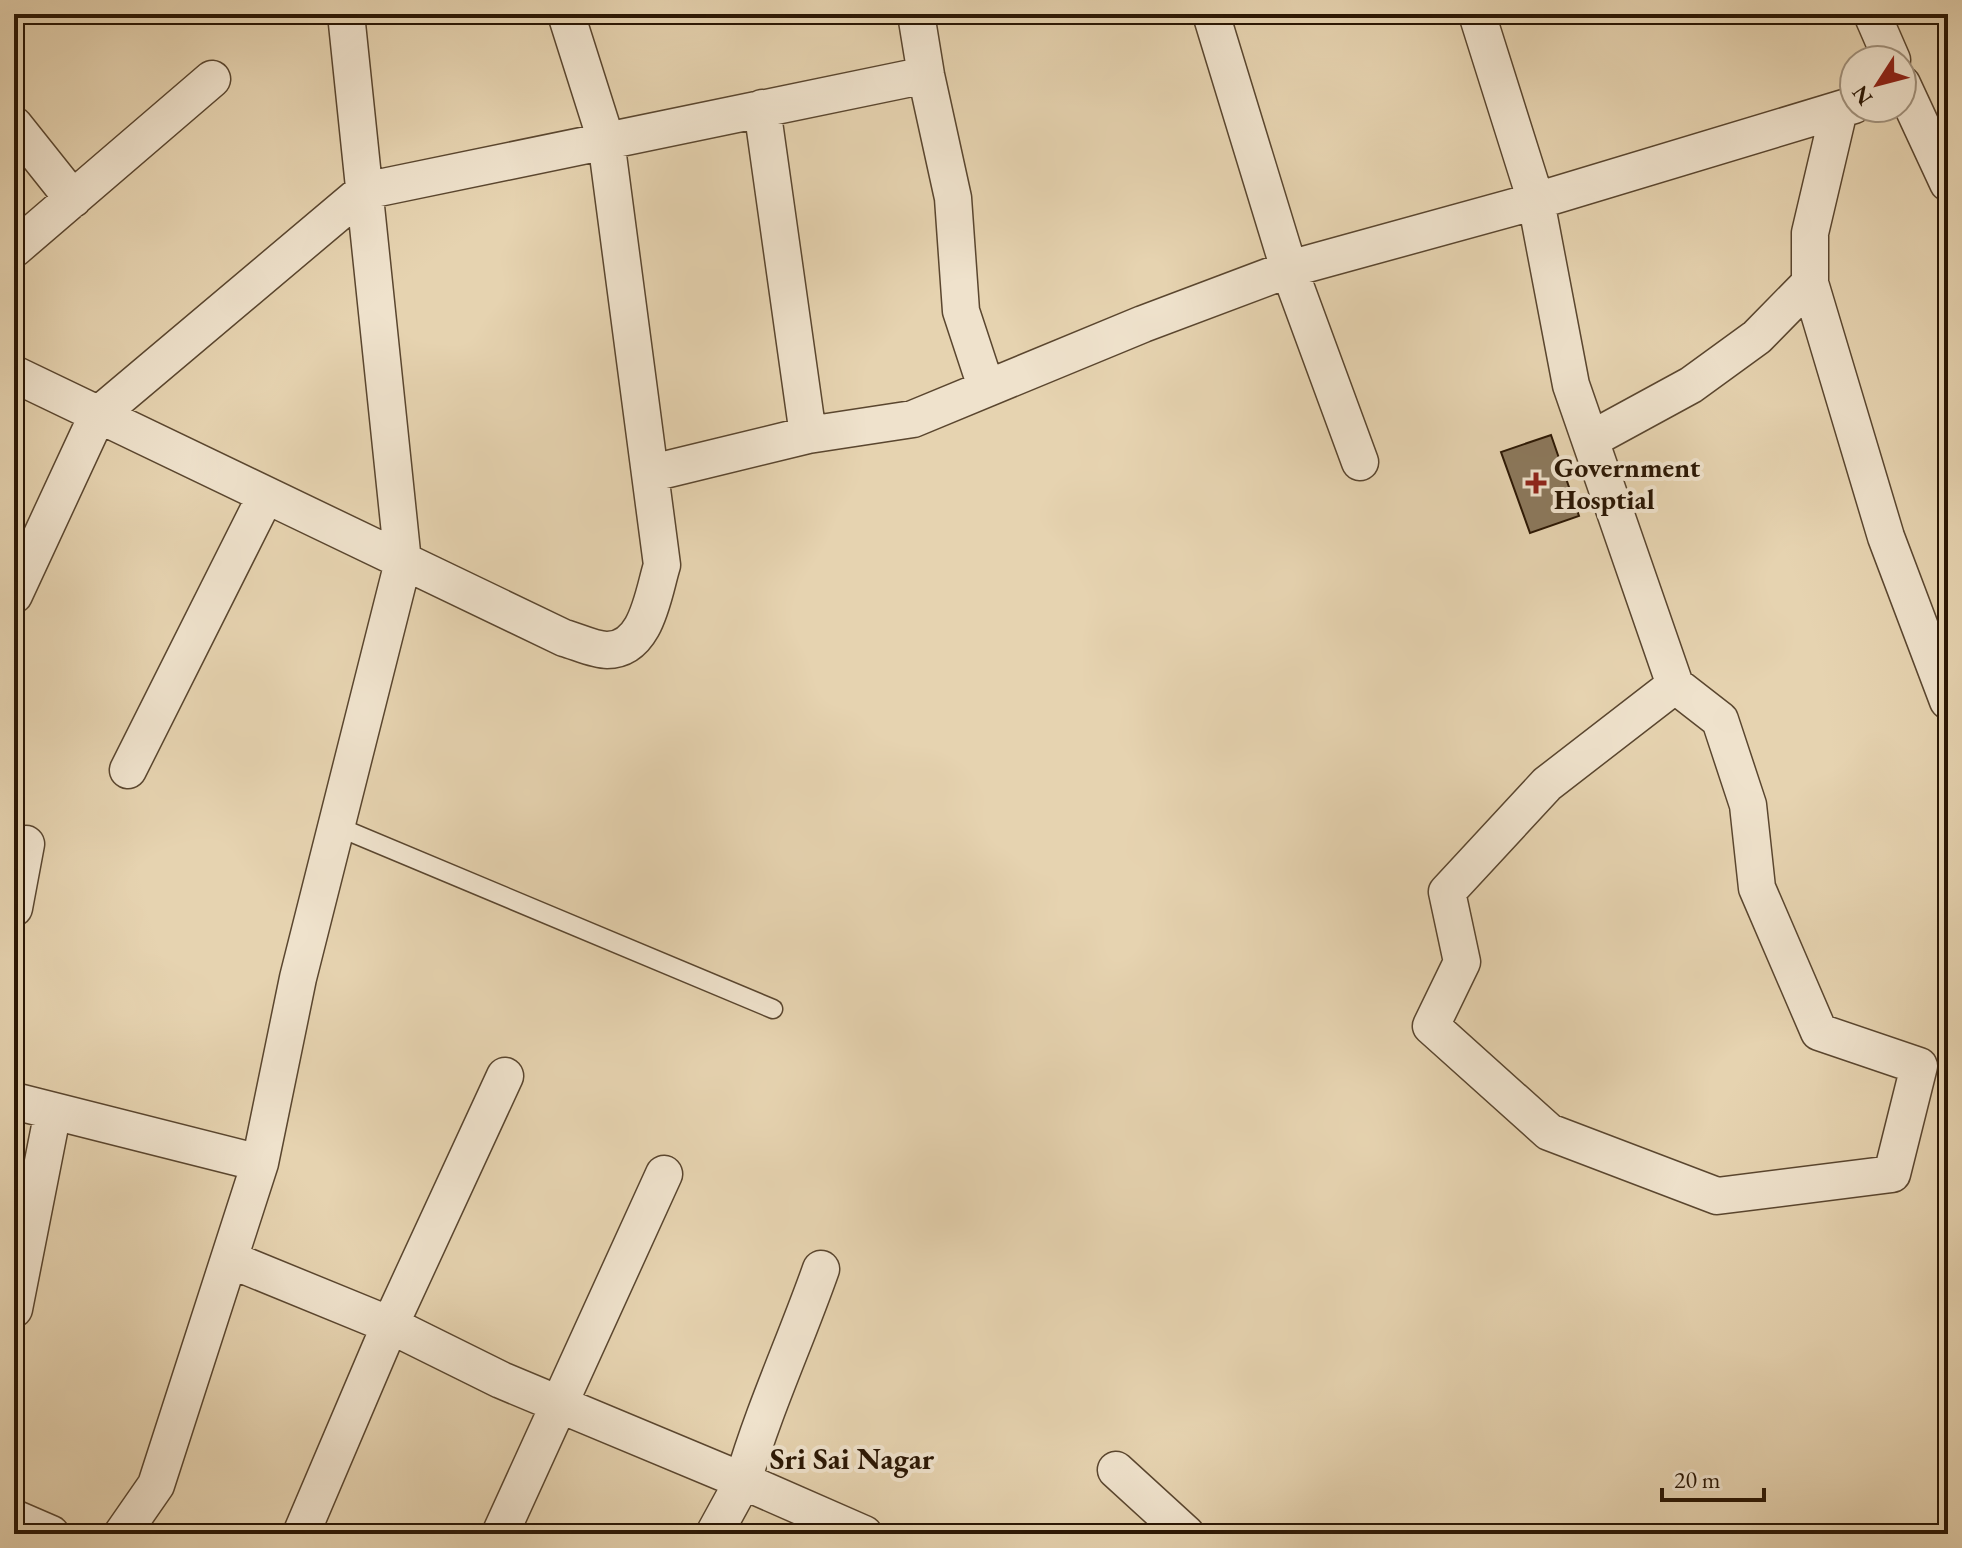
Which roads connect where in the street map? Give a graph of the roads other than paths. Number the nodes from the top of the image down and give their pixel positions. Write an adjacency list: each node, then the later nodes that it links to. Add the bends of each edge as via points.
1 (346, 14): 17 (street)
2 (566, 14): 15 (street)
3 (916, 14): 8 (street)
4 (1211, 14): 21 (street)
5 (1477, 14): 19 (street)
6 (1872, 14): 7 (street)
7 (1885, 44)
8 (926, 75): 10 (street); 24 (street, via 953,198 961,311)
9 (212, 79): 18 (street)
10 (762, 108): 15 (street); 26 (street)
11 (1838, 110): 19 (street)
12 (1918, 119): 16 (street)
13 (1842, 124): 22 (street, via 1810,233)
14 (14, 125): 18 (street)
15 (606, 140): 17 (street); 29 (street)
16 (1948, 183)
17 (364, 191): 25 (street); 31 (street)
18 (73, 199): 20 (street)
19 (1536, 201): 21 (street); 27 (street, via 1571,385)
20 (14, 249)
21 (1289, 269): 24 (street); 28 (street)
22 (1810, 283): 27 (street, via 1757,337 1702,377); 34 (street, via 1886,537)
23 (14, 374): 25 (street)
24 (986, 387): 26 (street, via 913,419)
25 (97, 416): 30 (street); 32 (street)
26 (808, 435): 29 (street)
27 (1590, 440): 33 (street)
28 (1360, 462)
29 (652, 473): 31 (street, via 662,565 642,629 628,644 607,650 564,638)
30 (265, 497): 31 (street); 35 (street)
31 (403, 562): 36 (street)
32 (14, 595)
33 (1675, 685): 33 (street, via 1720,720 1748,805 1757,888 1819,1032 1919,1066 1892,1174 1717,1196 1549,1132 1431,1026 1462,962 1447,892 1547,784)
34 (1948, 701)
35 (128, 770)
36 (336, 826): 39 (lane); 43 (street)
37 (26, 844): 38 (street)
38 (14, 908)
39 (773, 1009)
40 (505, 1076): 48 (street)
41 (14, 1101): 42 (street)
42 (53, 1111): 43 (street); 47 (street)
43 (260, 1163): 45 (street)
44 (664, 1174): 49 (street)
45 (231, 1260): 48 (street); 54 (street, via 156,1485)
46 (821, 1269): 51 (street)
47 (14, 1309)
48 (390, 1325): 49 (street, via 501,1380); 55 (street)
49 (559, 1402): 51 (street); 56 (street)
50 (1116, 1470): 59 (street)
51 (743, 1481): 57 (street); 58 (street)
52 (14, 1518): 53 (street)
53 (51, 1534)
54 (122, 1534)
55 (301, 1534)
56 (500, 1534)
57 (714, 1534)
58 (864, 1534)
59 (1186, 1534)

